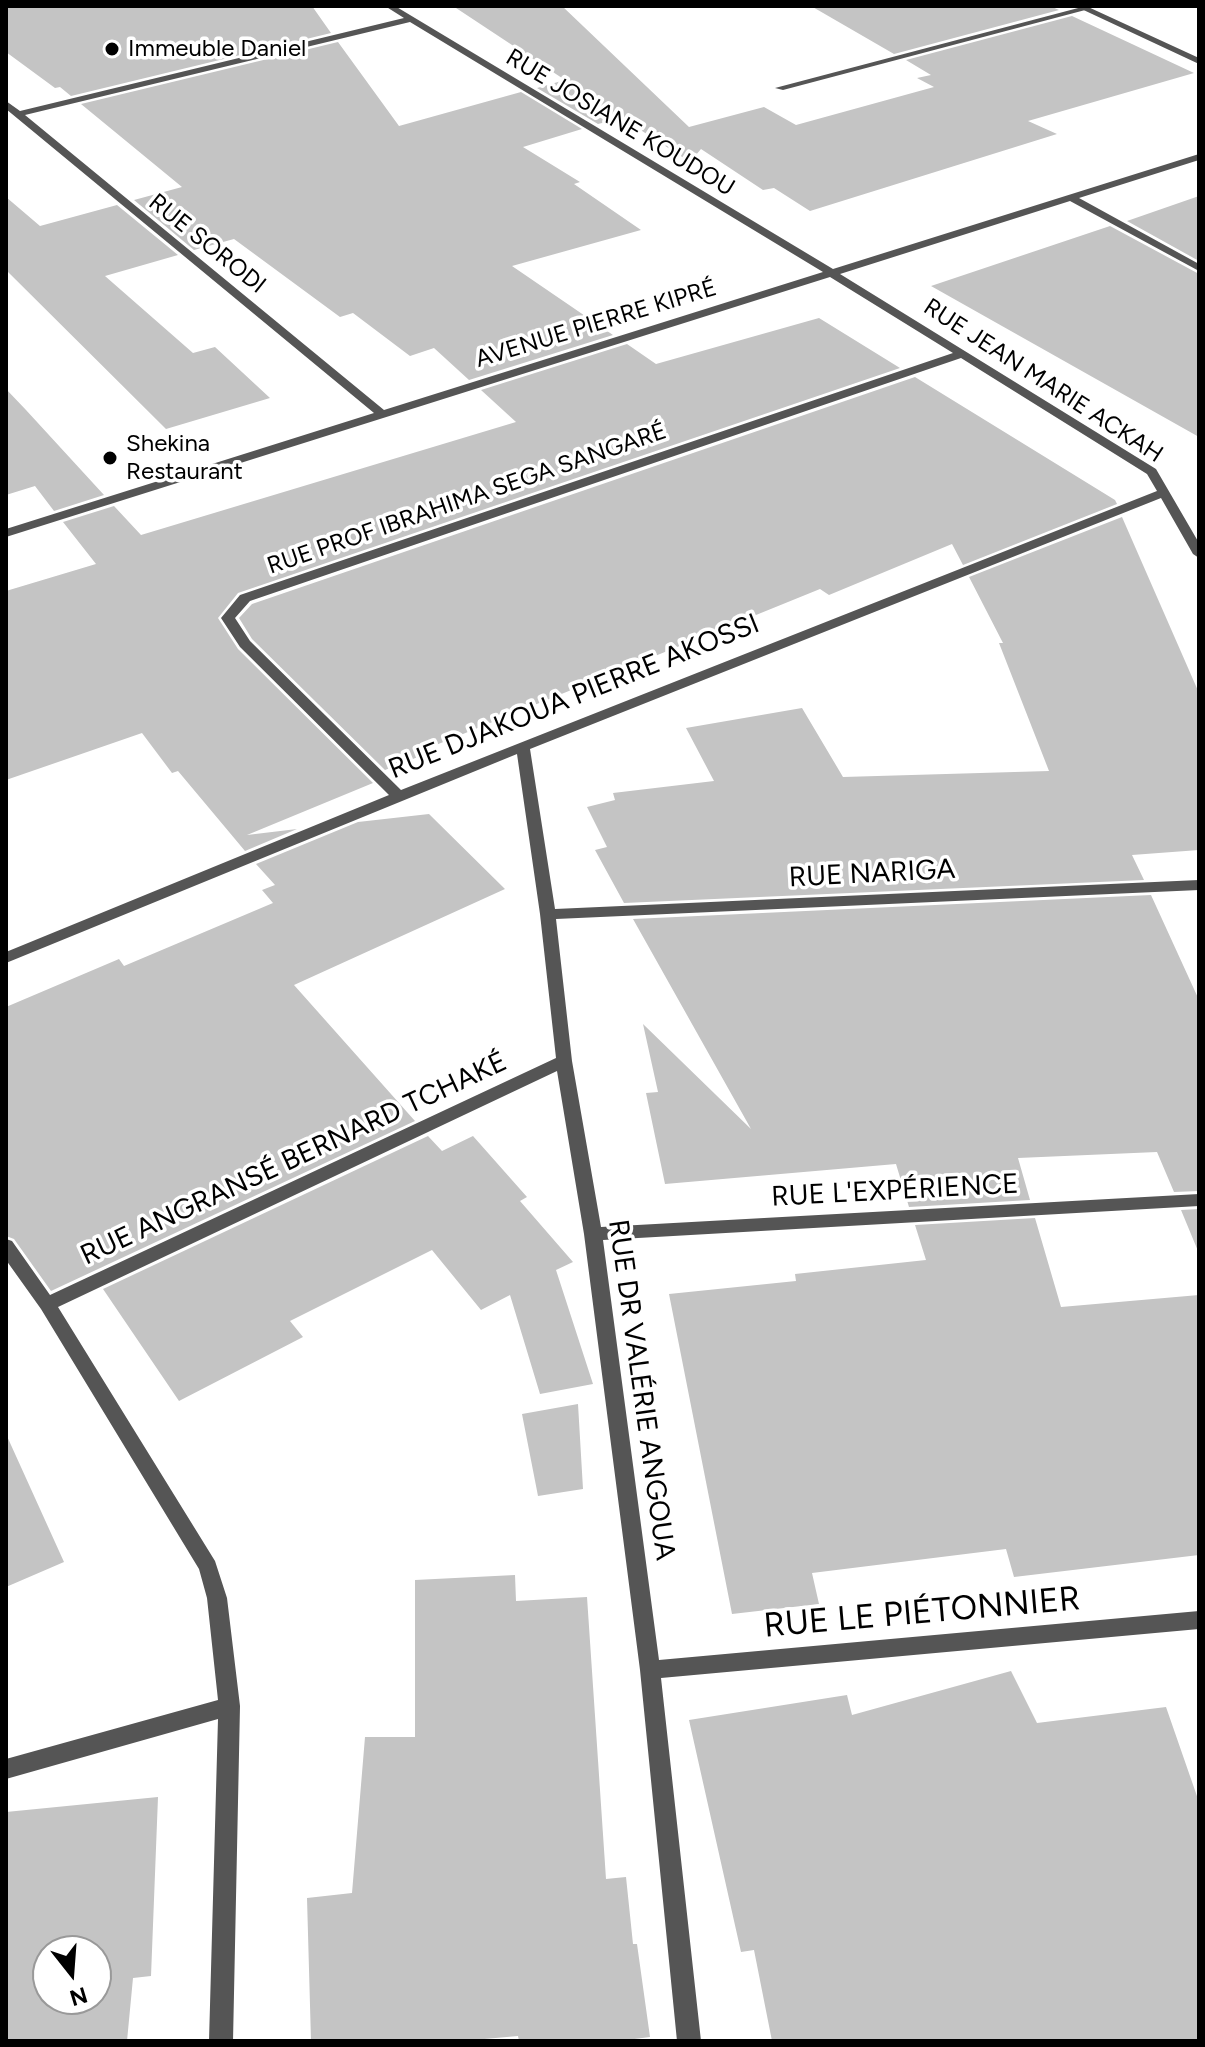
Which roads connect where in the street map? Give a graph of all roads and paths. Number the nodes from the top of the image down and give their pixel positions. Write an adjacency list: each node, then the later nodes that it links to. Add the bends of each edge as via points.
1 (389, 6): 3 (street, RUE JOSIANE KOUDOU)
2 (1082, 7): 4 (street); 5 (street)
3 (408, 20): 7 (street); 11 (street, RUE JOSIANE KOUDOU)
4 (1199, 61)
5 (780, 88)
6 (6, 104): 7 (street, RUE SORODI)
7 (18, 114): 13 (street, RUE SORODI)
8 (1199, 157): 9 (street, AVENUE PIERRE KIPRÉ)
9 (1070, 197): 10 (street); 11 (street, AVENUE PIERRE KIPRÉ)
10 (1199, 268)
11 (832, 273): 12 (street, RUE JEAN MARIE ACKAH); 13 (street, AVENUE PIERRE KIPRÉ)
12 (962, 354): 14 (street, RUE JEAN MARIE ACKAH, via 1152,472); 18 (street, RUE PROF IBRAHIMA SEGA SANGARÉ, via 245,598 228,618 245,644)
13 (382, 414): 15 (street, AVENUE PIERRE KIPRÉ)
14 (1164, 493): 16 (street, RUE JEAN MARIE ACKAH); 17 (street, RUE DJAKOUA PIERRE AKOSSI)
15 (6, 533)
16 (1199, 554)
17 (523, 748): 18 (street, RUE DJAKOUA PIERRE AKOSSI); 20 (street, RUE DR VALÉRIE ANGOUA)
18 (399, 796): 21 (street, RUE DJAKOUA PIERRE AKOSSI)
19 (1199, 885): 20 (street, RUE NARIGA)
20 (548, 914): 22 (street, RUE DR VALÉRIE ANGOUA)
21 (6, 958)
22 (564, 1061): 24 (street, RUE DR VALÉRIE ANGOUA); 26 (street, RUE ANGRANSÉ BERNARD TCHAKÉ)
23 (1199, 1200): 24 (street, RUE L'EXPÉRIENCE)
24 (593, 1234): 28 (street, RUE DR VALÉRIE ANGOUA)
25 (6, 1246): 26 (street)
26 (47, 1304): 29 (street, via 208,1567 217,1598)
27 (1199, 1620): 28 (street, RUE LE PIÉTONNIER)
28 (650, 1670): 32 (street, RUE DR VALÉRIE ANGOUA)
29 (229, 1706): 30 (street); 31 (street)
30 (6, 1769)
31 (221, 2041)
32 (689, 2041)

